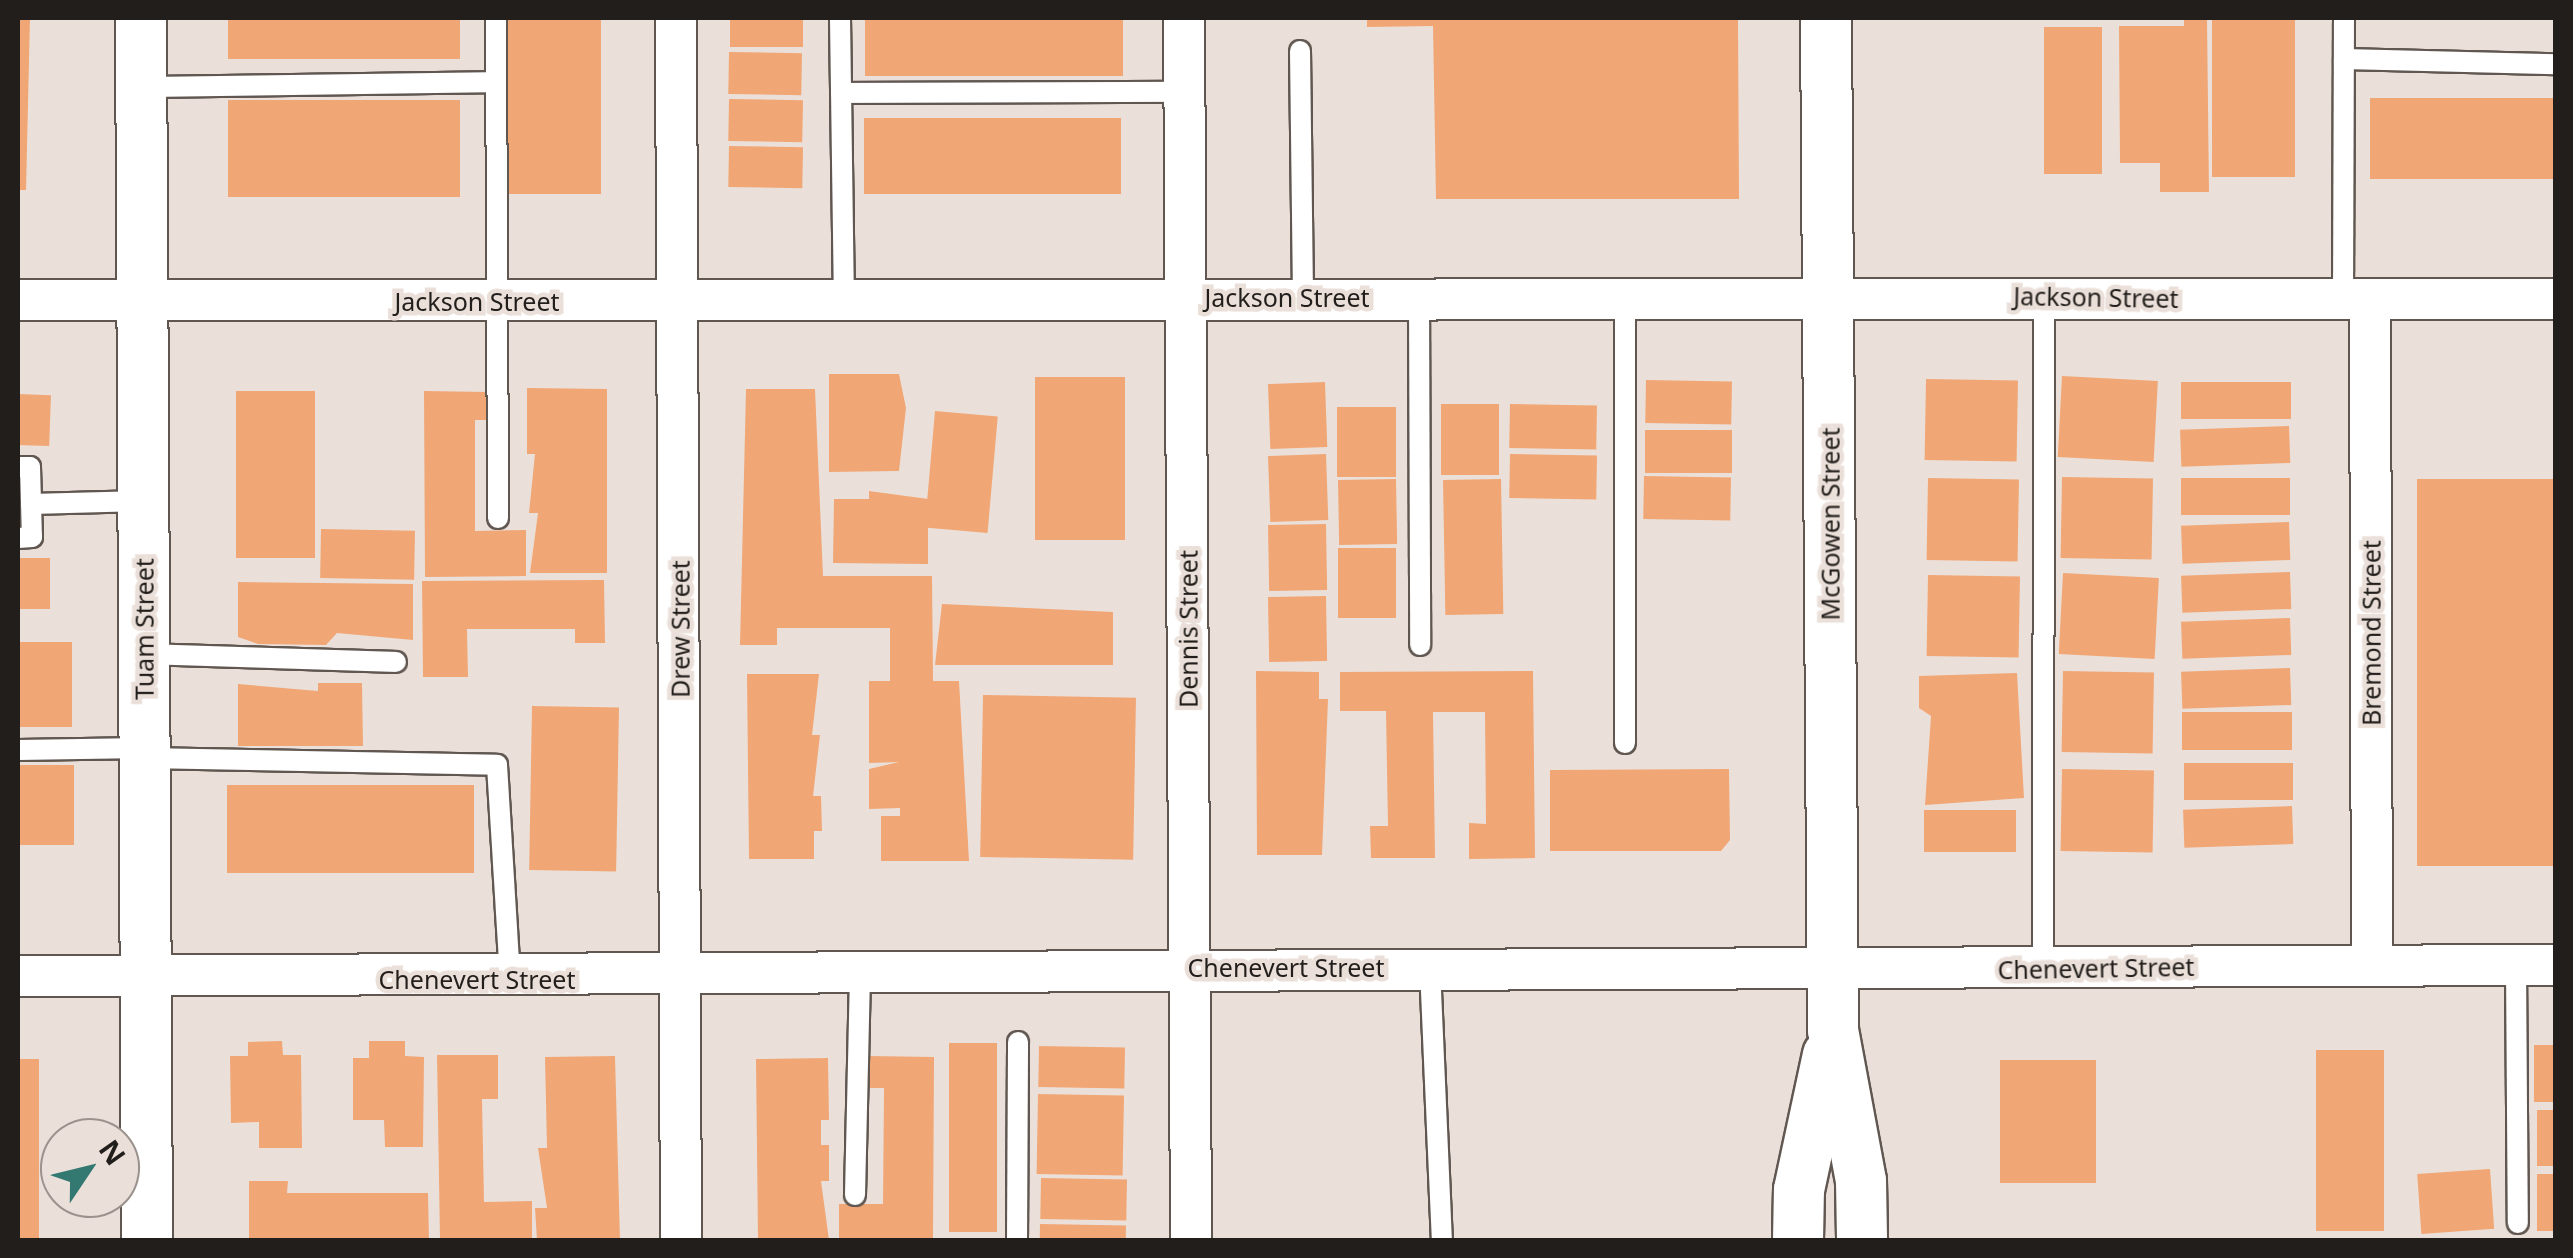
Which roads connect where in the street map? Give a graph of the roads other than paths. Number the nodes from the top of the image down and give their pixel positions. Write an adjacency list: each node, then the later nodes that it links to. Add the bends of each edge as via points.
1 (141, 18): 12 (street, Tuam Street)
2 (496, 18): 11 (lane)
3 (676, 18): 27 (street, Drew Street)
4 (840, 18): 13 (lane)
5 (1184, 18): 14 (street, Dennis Street)
6 (1826, 18): 15 (street, McGowen Street)
7 (2344, 18): 9 (lane)
8 (1300, 50): 19 (lane)
9 (2344, 59): 10 (lane); 26 (lane)
10 (2556, 64)
11 (496, 82): 12 (lane); 25 (lane)
12 (141, 87): 23 (street, Tuam Street)
13 (841, 92): 14 (lane); 24 (lane)
14 (1184, 92): 20 (street, Dennis Street)
15 (1828, 294): 16 (street, Jackson Street); 18 (street, Jackson Street); 44 (street, McGowen Street)
16 (1625, 295): 17 (street, Jackson Street); 36 (lane)
17 (1419, 296): 19 (street, Jackson Street); 33 (lane)
18 (2044, 296): 26 (street, Jackson Street); 43 (lane)
19 (1304, 297): 20 (street, Jackson Street)
20 (1187, 298): 24 (street, Jackson Street); 41 (street, Dennis Street)
21 (2556, 299): 26 (street, Jackson Street)
22 (18, 300): 23 (street, Jackson Street)
23 (142, 300): 25 (street, Jackson Street); 29 (street, Tuam Street)
24 (844, 300): 27 (street, Jackson Street)
25 (498, 301): 27 (street, Jackson Street); 31 (lane)
26 (2357, 301): 40 (street, Bremond Street)
27 (679, 302): 49 (street, Drew Street)
28 (18, 467): 30 (lane, via 30,467)
29 (143, 501): 30 (lane); 34 (street, Tuam Street)
30 (31, 504): 32 (lane, via 32,537)
31 (498, 518)
32 (18, 538)
33 (1420, 644)
34 (144, 654): 35 (lane); 38 (street, Tuam Street)
35 (396, 662)
36 (1624, 742)
37 (18, 750): 38 (lane)
38 (144, 753): 46 (street, Tuam Street); 48 (lane, via 497,765)
39 (2536, 965): 40 (street, Chenevert Street); 53 (lane)
40 (2372, 966): 43 (street, Chenevert Street)
41 (1190, 967): 42 (street, Chenevert Street); 47 (street, Chenevert Street); 57 (street, Dennis Street)
42 (1430, 968): 44 (street, Chenevert Street); 58 (lane)
43 (2043, 968): 44 (street, Chenevert Street)
44 (1833, 970): 50 (street, McGowen Street)
45 (18, 976): 46 (street, Chenevert Street)
46 (145, 976): 48 (street, Chenevert Street); 54 (street, Tuam Street)
47 (860, 976): 49 (street, Chenevert Street); 52 (lane)
48 (510, 979): 49 (street, Chenevert Street)
49 (680, 980): 55 (street, Drew Street)
50 (1833, 1030): 59 (street, McGowen Street, via 1799,1190); 60 (street, McGowen Street, via 1862,1181)
51 (1018, 1042): 56 (lane)
52 (855, 1196)
53 (2518, 1223)
54 (147, 1240)
55 (681, 1240)
56 (1017, 1240)
57 (1191, 1240)
58 (1442, 1240)
59 (1798, 1240)
60 (1862, 1240)

